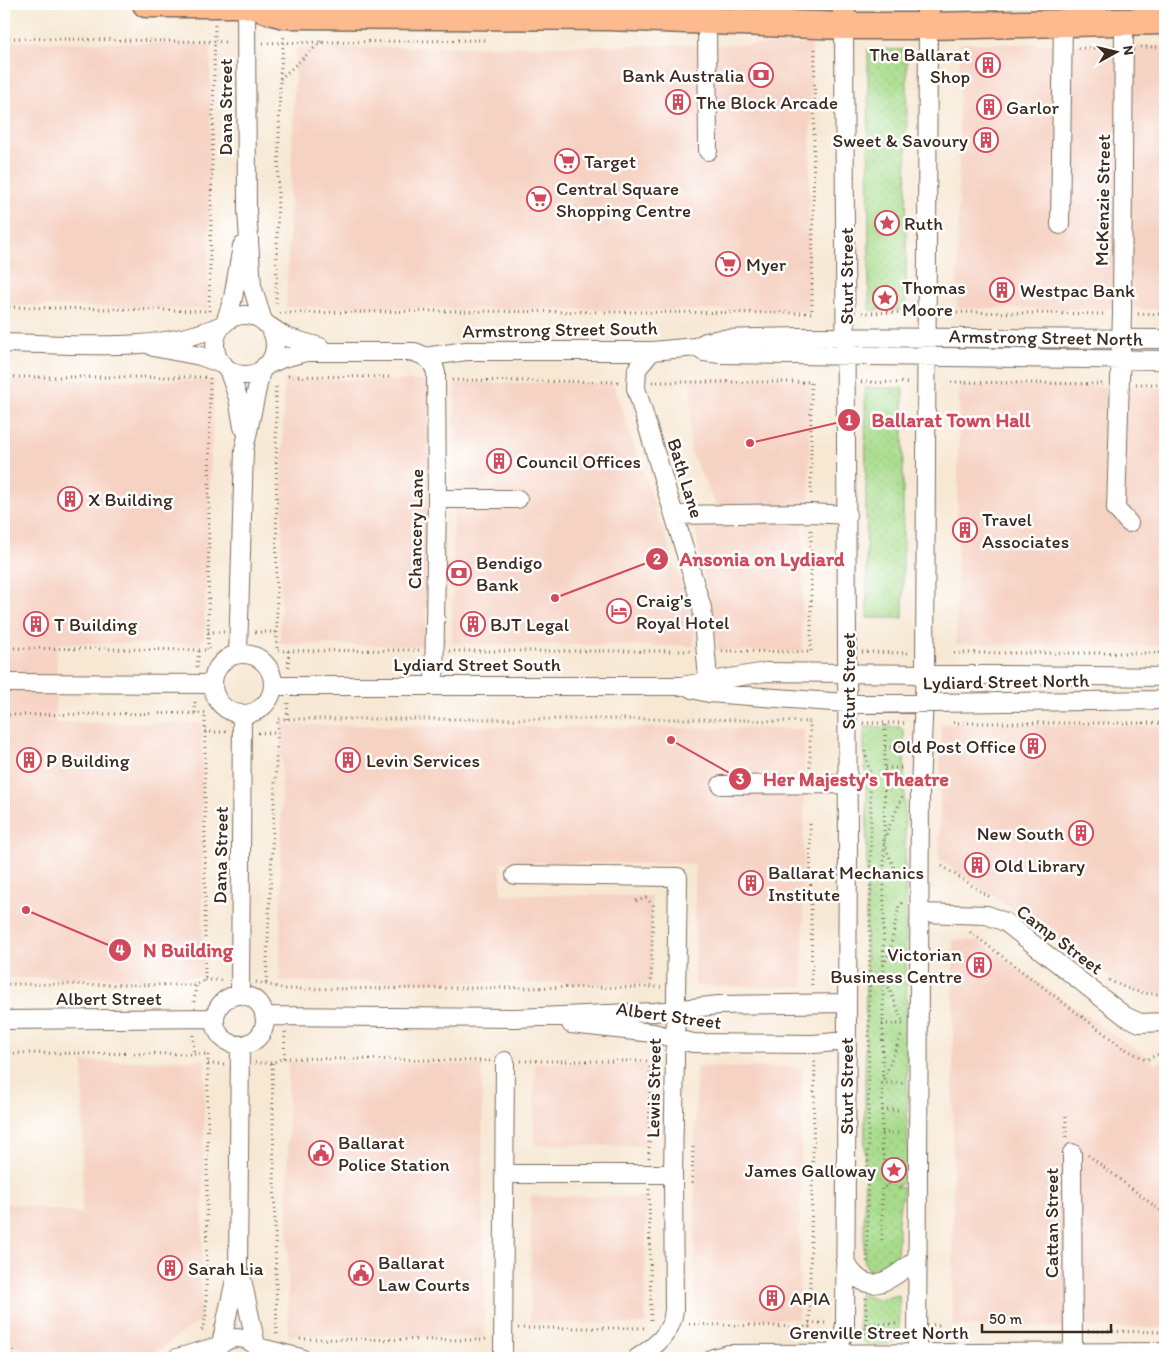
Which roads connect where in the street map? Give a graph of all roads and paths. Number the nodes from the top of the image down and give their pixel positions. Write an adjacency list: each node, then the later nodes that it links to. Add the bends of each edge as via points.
1 (146, 4): 3 (highway)
2 (247, 4): 3 (highway); 6 (highway, via 284,15); 14 (street, Dana Street)
3 (215, 5): 13 (path)
4 (844, 15): 5 (highway); 6 (highway); 30 (street, Sturt Street)
5 (928, 15): 9 (highway); 31 (street)
6 (707, 20): 18 (street)
7 (1124, 21): 8 (highway); 9 (highway); 26 (street, McKenzie Street)
8 (1165, 21)
9 (1063, 23): 20 (street)
10 (4, 38): 13 (path)
11 (323, 40): 12 (path); 15 (path); 17 (path)
12 (487, 40)
13 (214, 42): 14 (path); 22 (path, via 209,311)
14 (246, 43): 15 (path); 19 (street, Dana Street)
15 (284, 43): 17 (path)
16 (817, 46): 28 (path, via 812,313 435,311)
17 (280, 79): 21 (path)
18 (708, 151)
19 (247, 210): 28 (street, Dana Street, via 252,286); 29 (street, Dana Street, via 234,298)
20 (1060, 224)
21 (276, 305)
22 (4, 307)
23 (952, 312): 26 (path)
24 (857, 313): 25 (path)
25 (909, 313)
26 (1122, 314): 27 (path); 32 (street, McKenzie Street)
27 (1165, 314)
28 (268, 319): 29 (street, via 244,315 233,317); 38 (street, Armstrong Street South, via 292,340); 45 (street, via 275,345 272,357)
29 (224, 324): 35 (street, via 181,338); 44 (street, via 215,346)
30 (846, 337): 31 (street, Armstrong Street South); 36 (street, Armstrong Street South, via 720,339); 40 (street, Sturt Street)
31 (926, 338): 32 (street, Armstrong Street North); 41 (street)
32 (1119, 338): 33 (street, Armstrong Street North); 42 (street, McKenzie Street)
33 (1165, 339)
34 (4, 343): 35 (street)
35 (133, 344): 44 (street, via 200,356)
36 (696, 347): 37 (street, Armstrong Street South); 40 (street, Armstrong Street South, via 704,352 720,354)
37 (652, 351): 39 (street, Armstrong Street South); 62 (street, Bath Lane, via 637,369 635,382)
38 (339, 352): 39 (street, Armstrong Street South); 45 (street, Armstrong Street South, via 300,353)
39 (418, 354): 47 (street)
40 (846, 356): 41 (street, Armstrong Street South); 63 (street, Sturt Street)
41 (926, 357): 42 (street, Armstrong Street North); 76 (street)
42 (1119, 359): 43 (street, Armstrong Street North); 55 (street, McKenzie Street)
43 (1165, 360)
44 (226, 367): 45 (street, via 244,374); 59 (street, via 240,407)
45 (263, 368): 59 (street)
46 (283, 376): 48 (path)
47 (443, 376): 57 (path, via 622,382); 60 (street, Chancery Lane)
48 (390, 377)
49 (4, 378): 65 (path, via 210,377 208,650)
50 (811, 382): 58 (path, via 652,382)
51 (857, 382): 54 (path)
52 (951, 382): 55 (path)
53 (276, 383): 66 (path, via 277,651)
54 (911, 383)
55 (1118, 384): 56 (path); 64 (street, McKenzie Street, via 1116,509)
56 (1165, 384)
57 (624, 386)
58 (652, 388)
59 (244, 450): 73 (street)
60 (438, 499): 61 (street); 81 (street, Chancery Lane)
61 (518, 499)
62 (675, 515): 63 (street); 68 (street, Bath Lane, via 702,608)
63 (847, 515): 75 (street, Sturt Street)
64 (1129, 523)
65 (4, 648)
66 (430, 650)
67 (449, 651): 68 (path)
68 (707, 651): 69 (path); 82 (street, Bath Lane)
69 (811, 652)
70 (859, 652): 71 (path)
71 (909, 653)
72 (954, 653): 74 (path)
73 (238, 654): 79 (street, via 220,664); 80 (street, via 252,655 263,661 271,672)
74 (1165, 654)
75 (848, 672): 76 (street, Lydiard Street North); 82 (street, Lydiard Street South, via 758,672); 84 (street, Sturt Street)
76 (925, 673): 77 (street, Lydiard Street North); 85 (street)
77 (1165, 677)
78 (4, 683): 79 (street)
79 (212, 684): 86 (street, via 221,705)
80 (273, 686): 81 (street, Lydiard Street South); 86 (street, via 263,706)
81 (434, 686): 82 (street, Lydiard Street South)
82 (709, 687): 84 (street, Lydiard Street South)
83 (1165, 700): 85 (street, Lydiard Street North)
84 (848, 703): 85 (street, Lydiard Street North); 98 (street, Sturt Street)
85 (924, 704): 108 (street, via 920,788)
86 (242, 714): 113 (street, Dana Street)
87 (4, 715): 112 (path, via 205,713 205,980 196,985)
88 (953, 722): 90 (path)
89 (908, 723): 91 (path)
90 (1165, 723)
91 (885, 724): 92 (path, via 861,723); 94 (path)
92 (861, 729)
93 (863, 747): 149 (path, via 869,762 871,811)
94 (885, 747): 95 (path); 96 (path)
95 (907, 747)
96 (885, 768): 97 (path); 103 (path)
97 (907, 768)
98 (848, 784): 100 (street); 114 (street, Sturt Street)
99 (721, 785): 100 (street)
100 (810, 785): 107 (path, via 810,722 278,719 266,983 286,989 651,987 653,905 646,898)
101 (903, 794): 103 (path)
102 (810, 824): 115 (path)
103 (884, 841): 105 (path, via 898,878); 110 (path)
104 (515, 875): 116 (street, Lewis Street, via 678,877)
105 (906, 886)
106 (906, 899): 110 (path, via 899,906 889,954)
107 (636, 901)
108 (921, 912): 121 (street, Camp Street, via 986,915 1005,922 1126,1016 1140,1022); 147 (street)
109 (963, 932): 128 (path, via 970,932 1122,1047 1146,1060)
110 (883, 966): 111 (path)
111 (882, 972): 122 (path); 123 (path, via 900,1018)
112 (4, 984)
113 (240, 995): 117 (street, via 257,1002); 118 (street, via 224,1001)
114 (846, 1003): 115 (street, Albert Street); 125 (street, Sturt Street)
115 (812, 1004): 116 (street, Albert Street, via 719,1005)
116 (675, 1010): 119 (street, Albert Street); 124 (street, Lewis Street)
117 (264, 1016): 119 (street, Albert Street); 127 (street, via 261,1033 255,1040)
118 (215, 1018): 120 (street, Albert Street); 127 (street, via 215,1026 223,1039)
119 (516, 1018): 124 (street, Albert Street)
120 (4, 1020)
121 (1165, 1022)
122 (882, 1024): 123 (path); 134 (path)
123 (906, 1024): 134 (path)
124 (675, 1037): 126 (street, Albert Street, via 703,1043); 143 (street, Lewis Street)
125 (846, 1041): 126 (street, Albert Street); 148 (street, Sturt Street)
126 (814, 1044): 151 (path)
127 (240, 1045): 131 (street)
128 (1165, 1051)
129 (4, 1053): 133 (path, via 208,1054)
130 (505, 1061): 132 (path, via 284,1058); 141 (street); 142 (path, via 650,1061)
131 (240, 1063): 132 (path); 133 (path); 146 (street)
132 (272, 1063): 161 (path, via 277,1338)
133 (208, 1064): 160 (path, via 206,1306)
134 (882, 1083): 135 (path); 136 (path)
135 (905, 1083)
136 (882, 1110): 137 (path); 138 (path)
137 (905, 1110)
138 (882, 1133): 139 (path); 145 (path, via 889,1188 882,1188)
139 (906, 1133)
140 (1077, 1152): 144 (path); 166 (street, Cattan Street)
141 (505, 1174): 142 (street); 156 (street)
142 (649, 1174): 143 (street); 156 (path, via 651,1328)
143 (673, 1174): 176 (street, Lewis Street, via 674,1316 662,1338)
144 (1165, 1214)
145 (882, 1240)
146 (238, 1255): 164 (street, via 233,1292); 165 (street, via 244,1294)
147 (918, 1258): 148 (street, via 889,1280 878,1284 860,1280); 171 (street)
148 (845, 1260): 168 (street, Sturt Street, via 843,1338)
149 (866, 1263)
150 (866, 1302): 154 (path)
151 (809, 1323): 152 (path); 157 (path, via 809,1328 690,1324)
152 (826, 1323)
153 (857, 1324): 154 (path)
154 (867, 1324): 155 (path); 169 (path)
155 (897, 1324)
156 (503, 1328): 162 (path, via 484,1340); 175 (street)
157 (685, 1328)
158 (1080, 1331): 159 (path)
159 (1165, 1332)
160 (201, 1334)
161 (283, 1338)
162 (293, 1339)
163 (15, 1348): 170 (path)
164 (218, 1349): 165 (street, via 229,1339 238,1338 248,1340); 173 (street)
165 (259, 1350): 174 (street)
166 (1073, 1352): 167 (street, Grenville Street North); 172 (street, Grenville Street North)
167 (1165, 1352)
168 (831, 1354): 169 (street, Grenville Street North); 177 (street, Grenville Street North, via 729,1354)
169 (866, 1354): 171 (street, Grenville Street North)
170 (12, 1356)
171 (916, 1356): 172 (street, Grenville Street North)
172 (1043, 1356)
173 (178, 1358)
174 (302, 1358)
175 (503, 1358)
176 (637, 1358)
177 (713, 1358)

